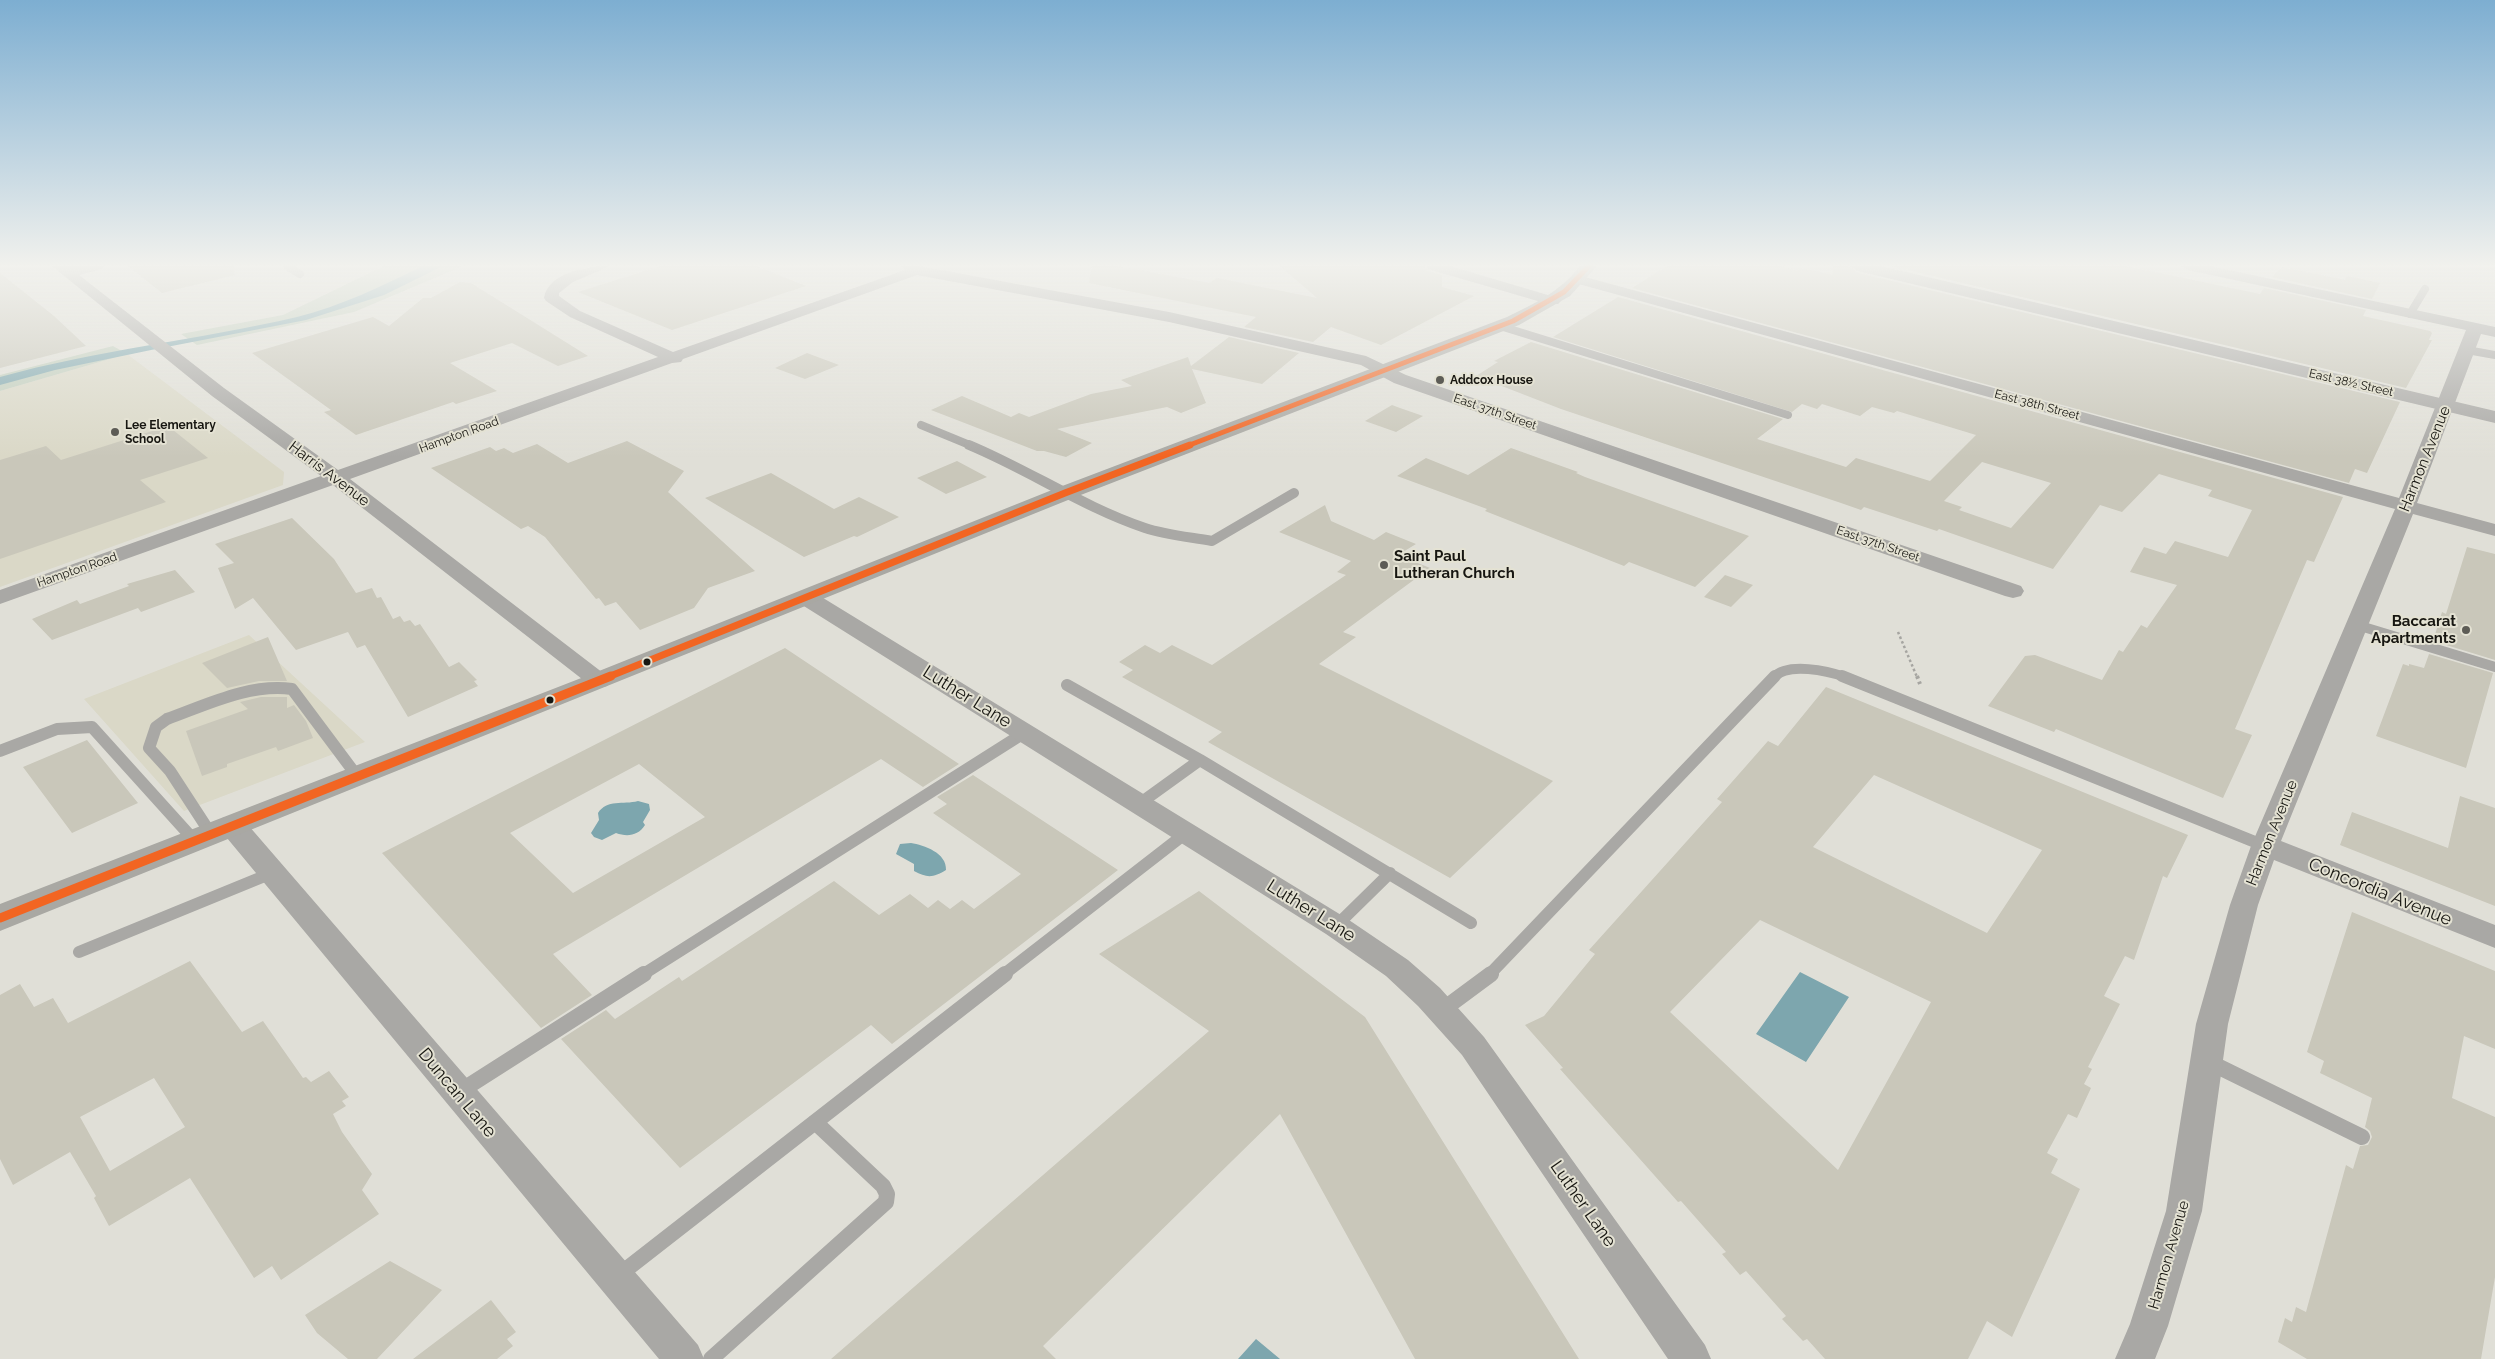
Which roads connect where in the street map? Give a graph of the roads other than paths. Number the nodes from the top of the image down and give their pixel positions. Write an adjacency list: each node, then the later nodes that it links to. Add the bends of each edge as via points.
1 (140, 329): 18 (street, Harris Avenue)
2 (611, 329): 12 (street)
3 (752, 329): 12 (street, Hampton Road)
4 (1225, 329): 13 (street, East 37th Street, via 1366,361)
5 (1491, 329): 13 (main road)
6 (1511, 329): 15 (lane)
7 (1783, 329): 21 (street, East 38th Street)
8 (2126, 329): 14 (street, East 38½ Street)
9 (2485, 330): 10 (street, Harmon Avenue)
10 (2467, 350): 11 (lane); 14 (street, Harmon Avenue)
11 (2495, 355)
12 (674, 359): 18 (street, Hampton Road)
13 (1384, 370): 19 (main road); 23 (street, East 37th Street, via 1400,379)
14 (2446, 405): 16 (street, East 38½ Street); 21 (street, Harmon Avenue)
15 (1788, 415)
16 (2495, 416)
17 (921, 425): 19 (lane, via 1000,458)
18 (337, 479): 24 (street, Hampton Road); 28 (street, Harris Avenue)
19 (1065, 493): 20 (lane, via 1147,529 1212,541); 25 (main road)
20 (1294, 493)
21 (2406, 506): 22 (street, East 38th Street); 26 (street, Harmon Avenue)
22 (2495, 530)
23 (2014, 591)
24 (0, 597)
25 (807, 598): 28 (main road); 30 (street, Luther Lane)
26 (2357, 625): 27 (lane); 37 (street, Harmon Avenue)
27 (2495, 667)
28 (599, 681): 33 (main road)
29 (1067, 685): 32 (lane)
30 (1024, 733): 34 (street, Luther Lane); 47 (lane)
31 (0, 751): 35 (lane, via 65,727 92,727)
32 (1200, 760): 34 (lane); 39 (lane)
33 (357, 776): 35 (main road); 35 (lane, via 292,689 282,686 256,690 167,718 156,727 149,748 170,771)
34 (1139, 804): 36 (street, Luther Lane)
35 (212, 833): 38 (street, Duncan Lane); 40 (main road)
36 (1186, 833): 42 (street, Luther Lane); 48 (lane)
37 (2265, 846): 43 (street, Concordia Avenue); 45 (lane, via 1834,673 1811,668 1790,670 1778,674 1494,972); 46 (street, Harmon Avenue, via 2244,904 2212,1024)
38 (272, 873): 44 (lane); 47 (street, Duncan Lane)
39 (1390, 873): 41 (lane); 42 (lane)
40 (0, 918)
41 (1471, 923)
42 (1336, 926): 45 (street, Luther Lane, via 1397,968)
43 (2495, 937)
44 (79, 952)
45 (1441, 1011): 53 (street, Luther Lane, via 1473,1046)
46 (2207, 1061): 49 (lane); 54 (street, Harmon Avenue, via 2184,1211 2149,1326)
47 (457, 1093): 50 (street, Duncan Lane)
48 (815, 1122): 50 (lane); 52 (lane, via 883,1186 886,1202)
49 (2362, 1137)
50 (615, 1278): 51 (street, Duncan Lane)
51 (684, 1359)
52 (711, 1359)
53 (1691, 1359)
54 (2135, 1359)

